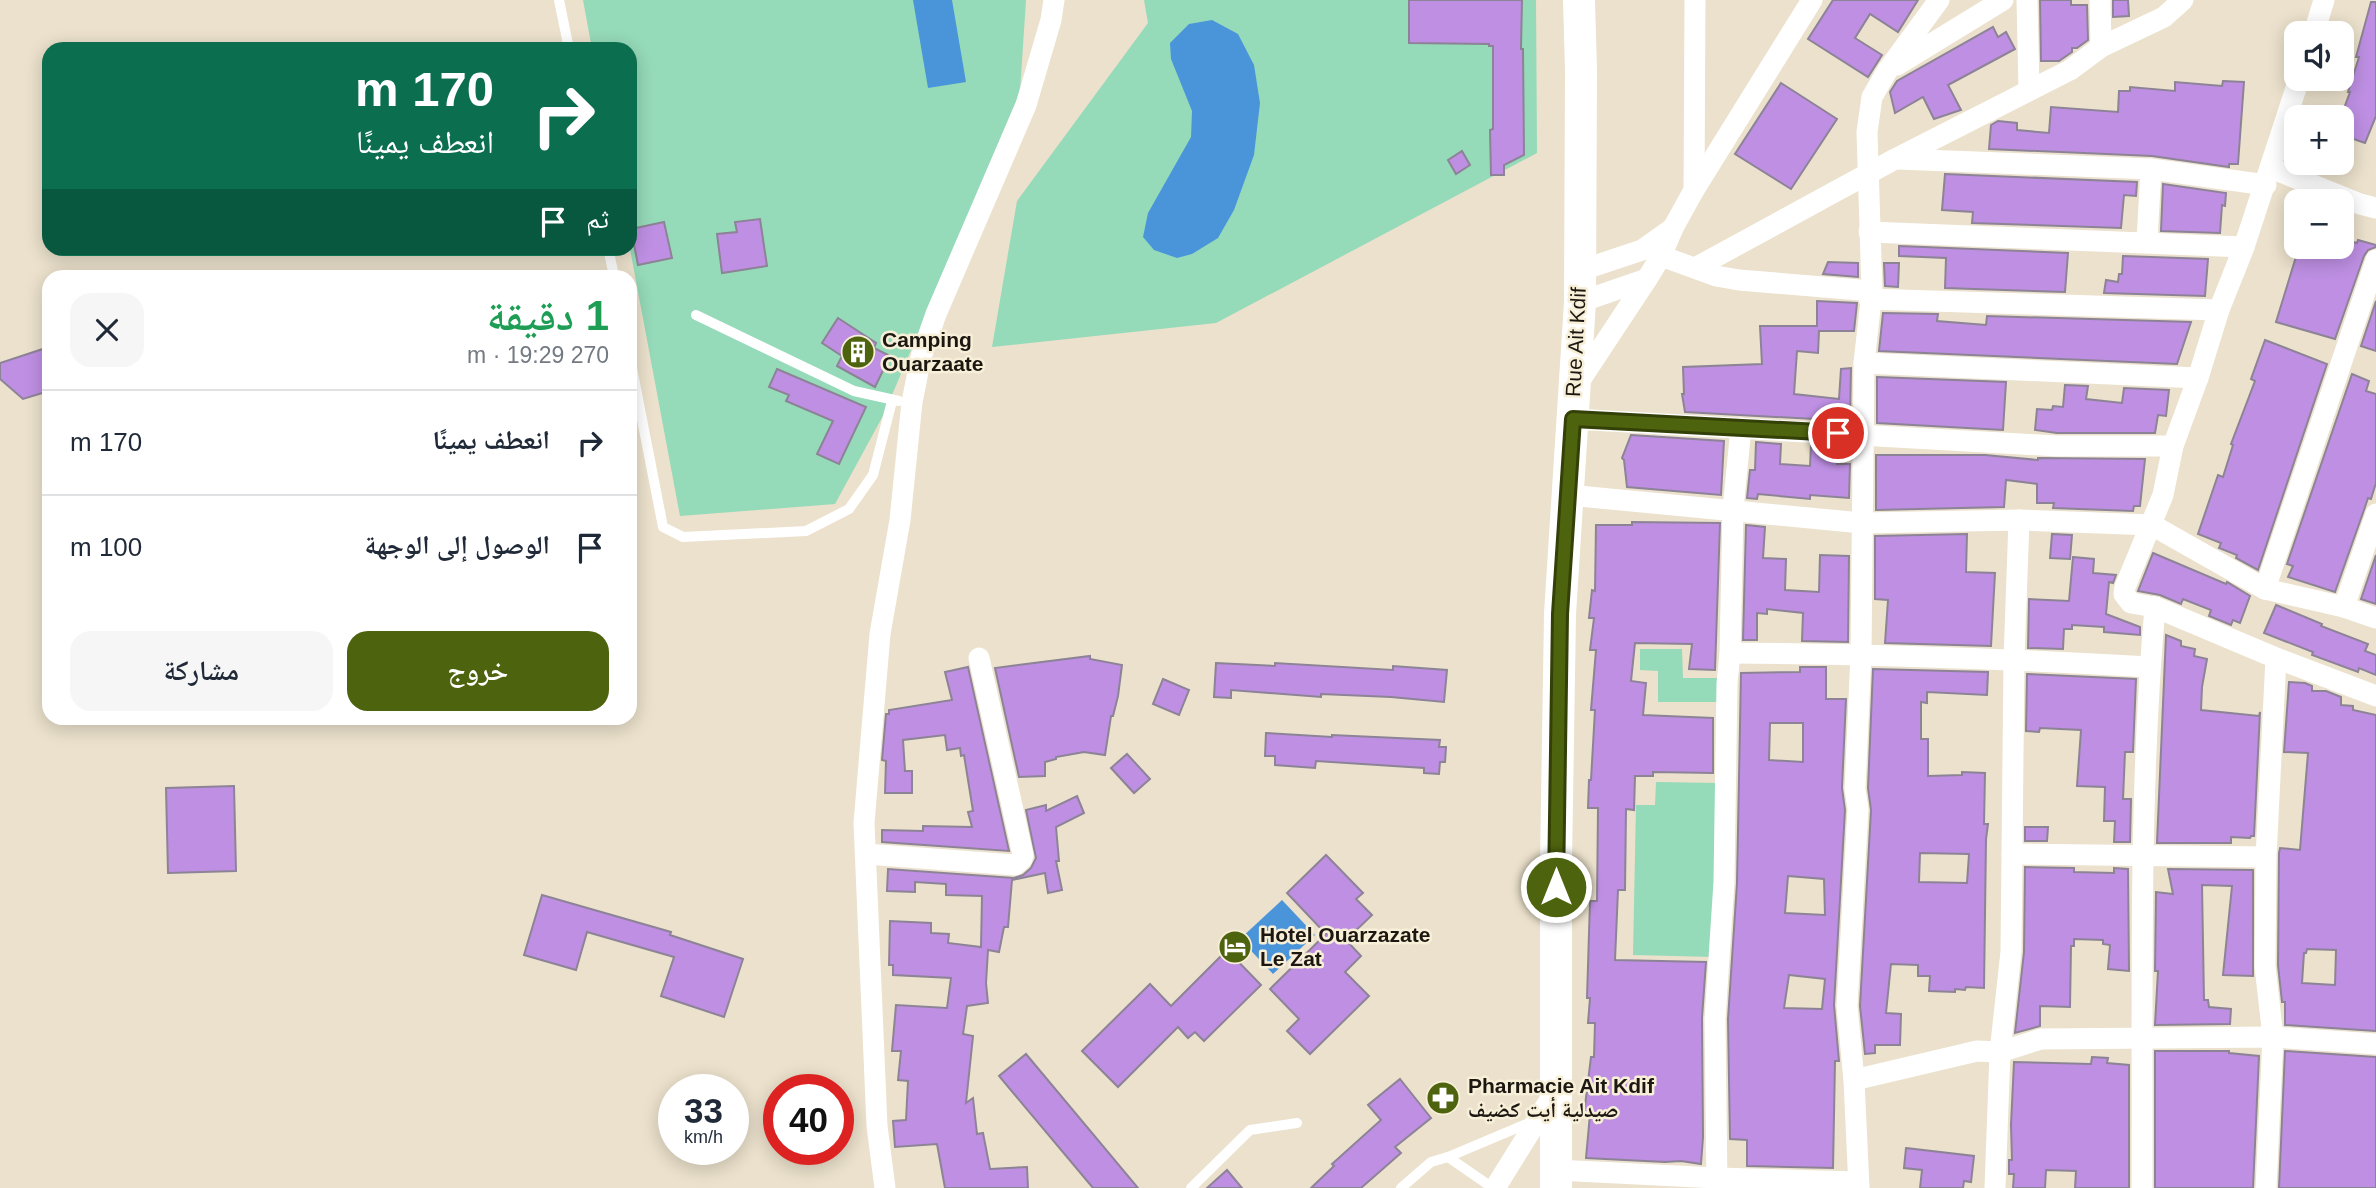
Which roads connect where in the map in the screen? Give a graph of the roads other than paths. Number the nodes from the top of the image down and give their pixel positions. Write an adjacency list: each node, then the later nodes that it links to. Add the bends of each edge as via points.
1 (559, 0): 13 (lane)
2 (1054, 0): 41 (street, via 1026,105)
3 (1579, 0): 31 (street, Rue Ait Kdif)
4 (1695, 0): 22 (street)
5 (1812, 0): 22 (street)
6 (1939, 0): 15 (street)
7 (2003, 0): 15 (street)
8 (2027, 0): 16 (street)
9 (2100, 0): 14 (street)
10 (2183, 0): 14 (street, via 2164,17)
11 (2324, 0): 12 (street)
12 (2318, 21)
13 (568, 42)
14 (2101, 47): 16 (street)
15 (1887, 71): 20 (street, via 1872,97)
16 (2029, 90): 18 (street)
17 (2295, 91): 21 (street)
18 (1895, 159): 19 (street); 20 (street)
19 (2151, 169): 21 (street); 26 (street)
20 (1868, 174): 25 (street); 30 (street)
21 (2268, 176): 23 (street); 27 (street)
22 (1694, 190): 24 (street)
23 (2376, 208)
24 (1673, 228): 28 (street); 31 (street, via 1642,250)
25 (1869, 232): 26 (street); 34 (street)
26 (2147, 242): 27 (street)
27 (2245, 247): 36 (street)
28 (1661, 256): 30 (street); 32 (street)
29 (2376, 260): 33 (street)
30 (1695, 268): 34 (street, via 1739,280)
31 (1579, 271): 35 (street, Rue Ait Kdif)
32 (1647, 279): 35 (street); 42 (street)
33 (2371, 288): 52 (street)
34 (1870, 295): 36 (street); 38 (street)
35 (1580, 302): 42 (street, Rue Ait Kdif)
36 (2220, 310): 39 (street)
37 (696, 315): 41 (lane, via 854,391)
38 (1864, 363): 39 (street); 44 (street)
39 (2198, 378): 45 (street)
40 (637, 394): 41 (lane, via 663,527 683,537 806,531 849,509 873,475)
41 (902, 402): 63 (street, via 900,520 880,634 864,823)
42 (1574, 404): 43 (street); 46 (street, Rue Ait Kdif)
43 (1741, 428): 44 (street); 47 (street)
44 (1862, 434): 45 (street, via 2057,446); 50 (street)
45 (2173, 446): 51 (street)
46 (1568, 495): 47 (street); 72 (street, Rue Ait Kdif, via 1560,614)
47 (1733, 509): 50 (street); 56 (street)
48 (2376, 514): 54 (street)
49 (2019, 520): 50 (street); 51 (street); 60 (street)
50 (1861, 523): 57 (street)
51 (2152, 525): 52 (street); 53 (street, via 2124,594 2131,603)
52 (2265, 589): 54 (street)
53 (2155, 607): 59 (street); 61 (street)
54 (2344, 607): 55 (street)
55 (2376, 618)
56 (1730, 653): 57 (street); 77 (street, via 1716,1009)
57 (1861, 654): 60 (street); 71 (street, via 1847,1006)
58 (979, 658): 63 (street, via 1023,855 1020,862)
59 (2276, 658): 62 (street); 66 (street)
60 (2014, 659): 61 (street); 64 (street)
61 (2150, 667): 65 (street)
62 (2376, 696)
63 (866, 854): 80 (street, via 877,1126)
64 (2012, 854): 65 (street); 70 (street, via 2011,952)
65 (2141, 855): 66 (street); 68 (street)
66 (2266, 857): 67 (street, via 2265,966)
67 (2273, 1037): 68 (street); 69 (street); 85 (street)
68 (2143, 1038): 70 (street, via 2041,1039); 84 (street)
69 (2376, 1044)
70 (2000, 1052): 71 (street, via 1977,1051); 83 (street)
71 (1854, 1080): 78 (street)
72 (1557, 1088): 73 (street); 76 (street, Rue Ait Kdif)
73 (1537, 1120): 75 (lane); 82 (street)
74 (1297, 1123): 79 (lane, via 1251,1130)
75 (1448, 1157): 81 (lane, via 1431,1162); 82 (lane)
76 (1556, 1179): 77 (street)
77 (1717, 1183): 78 (street)
78 (1859, 1185)
79 (1195, 1187)
80 (885, 1188)
81 (1401, 1188)
82 (1494, 1188)
83 (1995, 1188)
84 (2142, 1188)
85 (2266, 1188)

